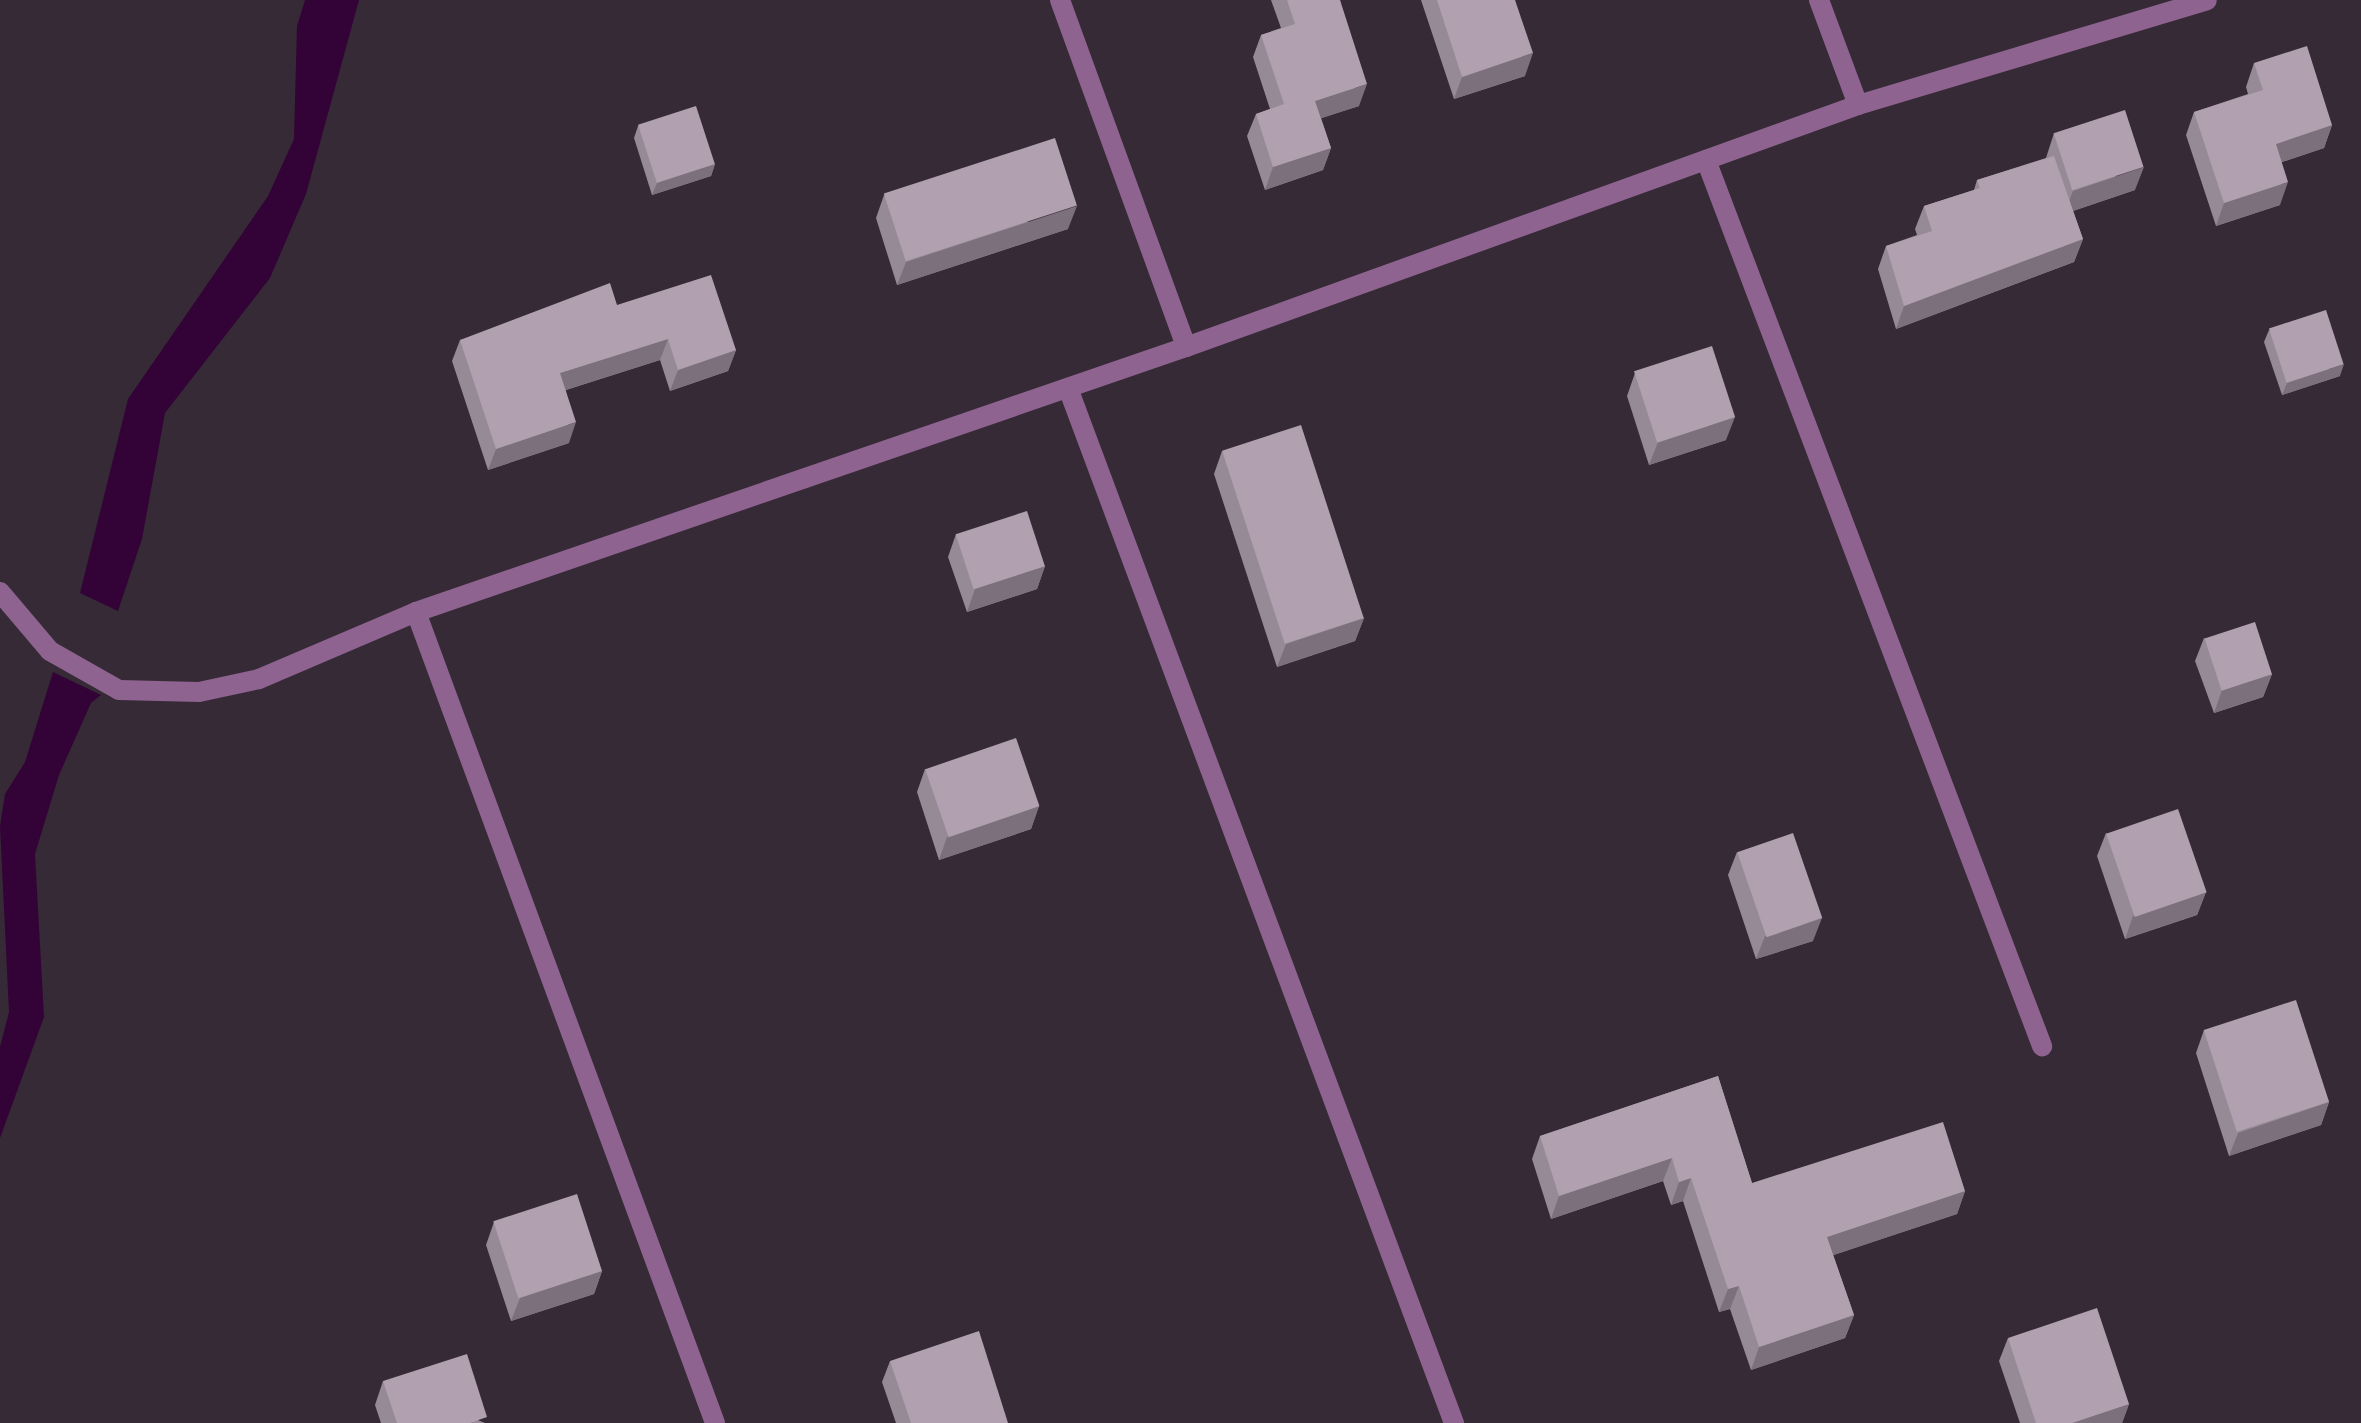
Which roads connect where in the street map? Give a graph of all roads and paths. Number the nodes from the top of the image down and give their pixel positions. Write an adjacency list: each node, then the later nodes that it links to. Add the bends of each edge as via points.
1 (1060, 0): 6 (street)
2 (1820, 0): 4 (street)
3 (2208, 0): 4 (street)
4 (1858, 105): 5 (street)
5 (1706, 160): 6 (street); 10 (street)
6 (1186, 347): 7 (street)
7 (1068, 388): 9 (street); 12 (street)
8 (0, 592): 9 (street, via 50,651 120,690 199,692 259,679)
9 (416, 612): 11 (street)
10 (2042, 1046)
11 (715, 1423)
12 (1454, 1423)

